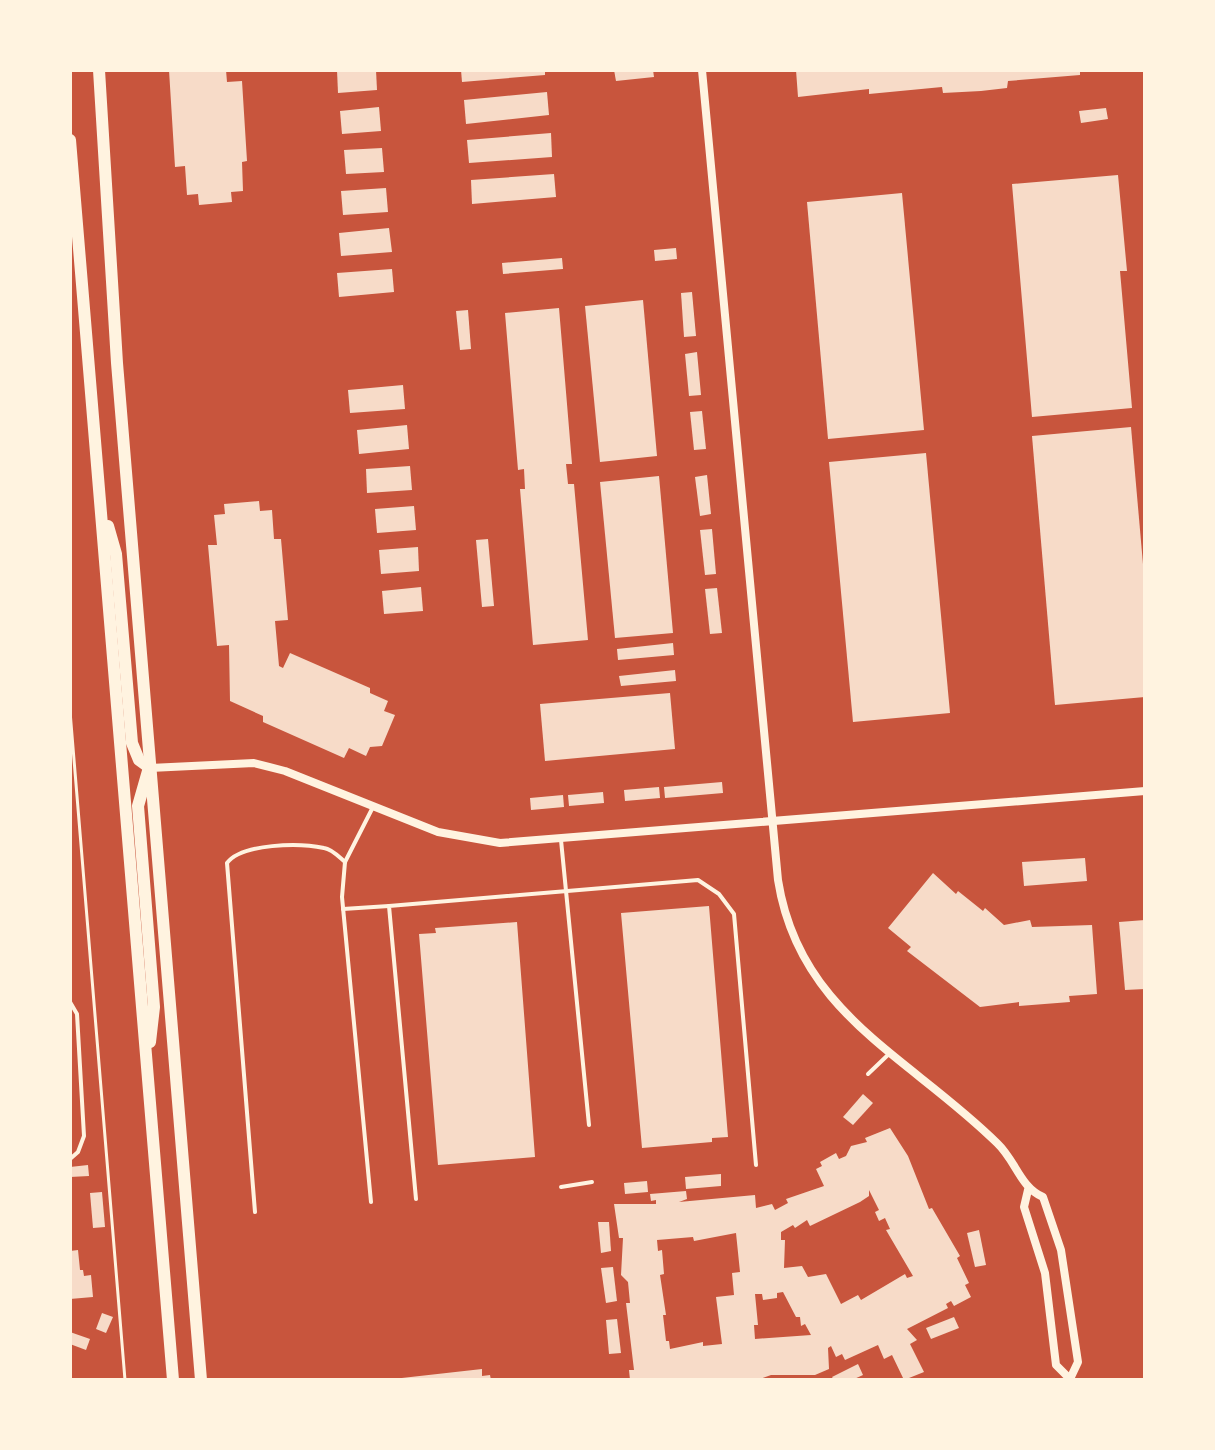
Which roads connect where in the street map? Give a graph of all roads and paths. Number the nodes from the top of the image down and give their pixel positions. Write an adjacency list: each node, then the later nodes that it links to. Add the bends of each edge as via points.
1 (99, 70): 6 (main road)
2 (702, 70): 9 (street)
3 (70, 140): 4 (main road)
4 (100, 500): 6 (main road, via 116,554 132,743 139,760); 17 (main road)
5 (70, 711): 29 (path)
6 (150, 768): 8 (street, via 254,763); 17 (main road, via 138,806 154,1007); 31 (main road)
7 (1145, 791): 9 (street)
8 (373, 807): 10 (street, via 459,838 500,843); 11 (lane)
9 (773, 822): 10 (street); 16 (street, via 782,903 804,963 838,1007)
10 (561, 840): 12 (lane)
11 (345, 862): 14 (lane); 27 (lane, via 327,848 250,847 234,853 227,863)
12 (566, 891): 13 (lane); 19 (lane); 21 (lane, via 698,880 719,894 734,914)
13 (389, 906): 14 (lane); 25 (lane)
14 (343, 909): 26 (lane)
15 (70, 1002): 20 (lane, via 77,1014 84,1136)
16 (891, 1052): 18 (lane); 24 (street, via 998,1144)
17 (146, 1065): 30 (main road)
18 (868, 1074)
19 (589, 1125)
20 (70, 1159)
21 (756, 1165)
22 (592, 1182): 23 (lane)
23 (561, 1187)
24 (1028, 1190): 28 (street, via 1024,1207 1045,1273 1056,1365); 28 (street, via 1043,1197 1061,1250 1078,1362)
25 (416, 1199)
26 (371, 1202)
27 (255, 1212)
28 (1070, 1379)
29 (125, 1380)
30 (173, 1380)
31 (201, 1380)

